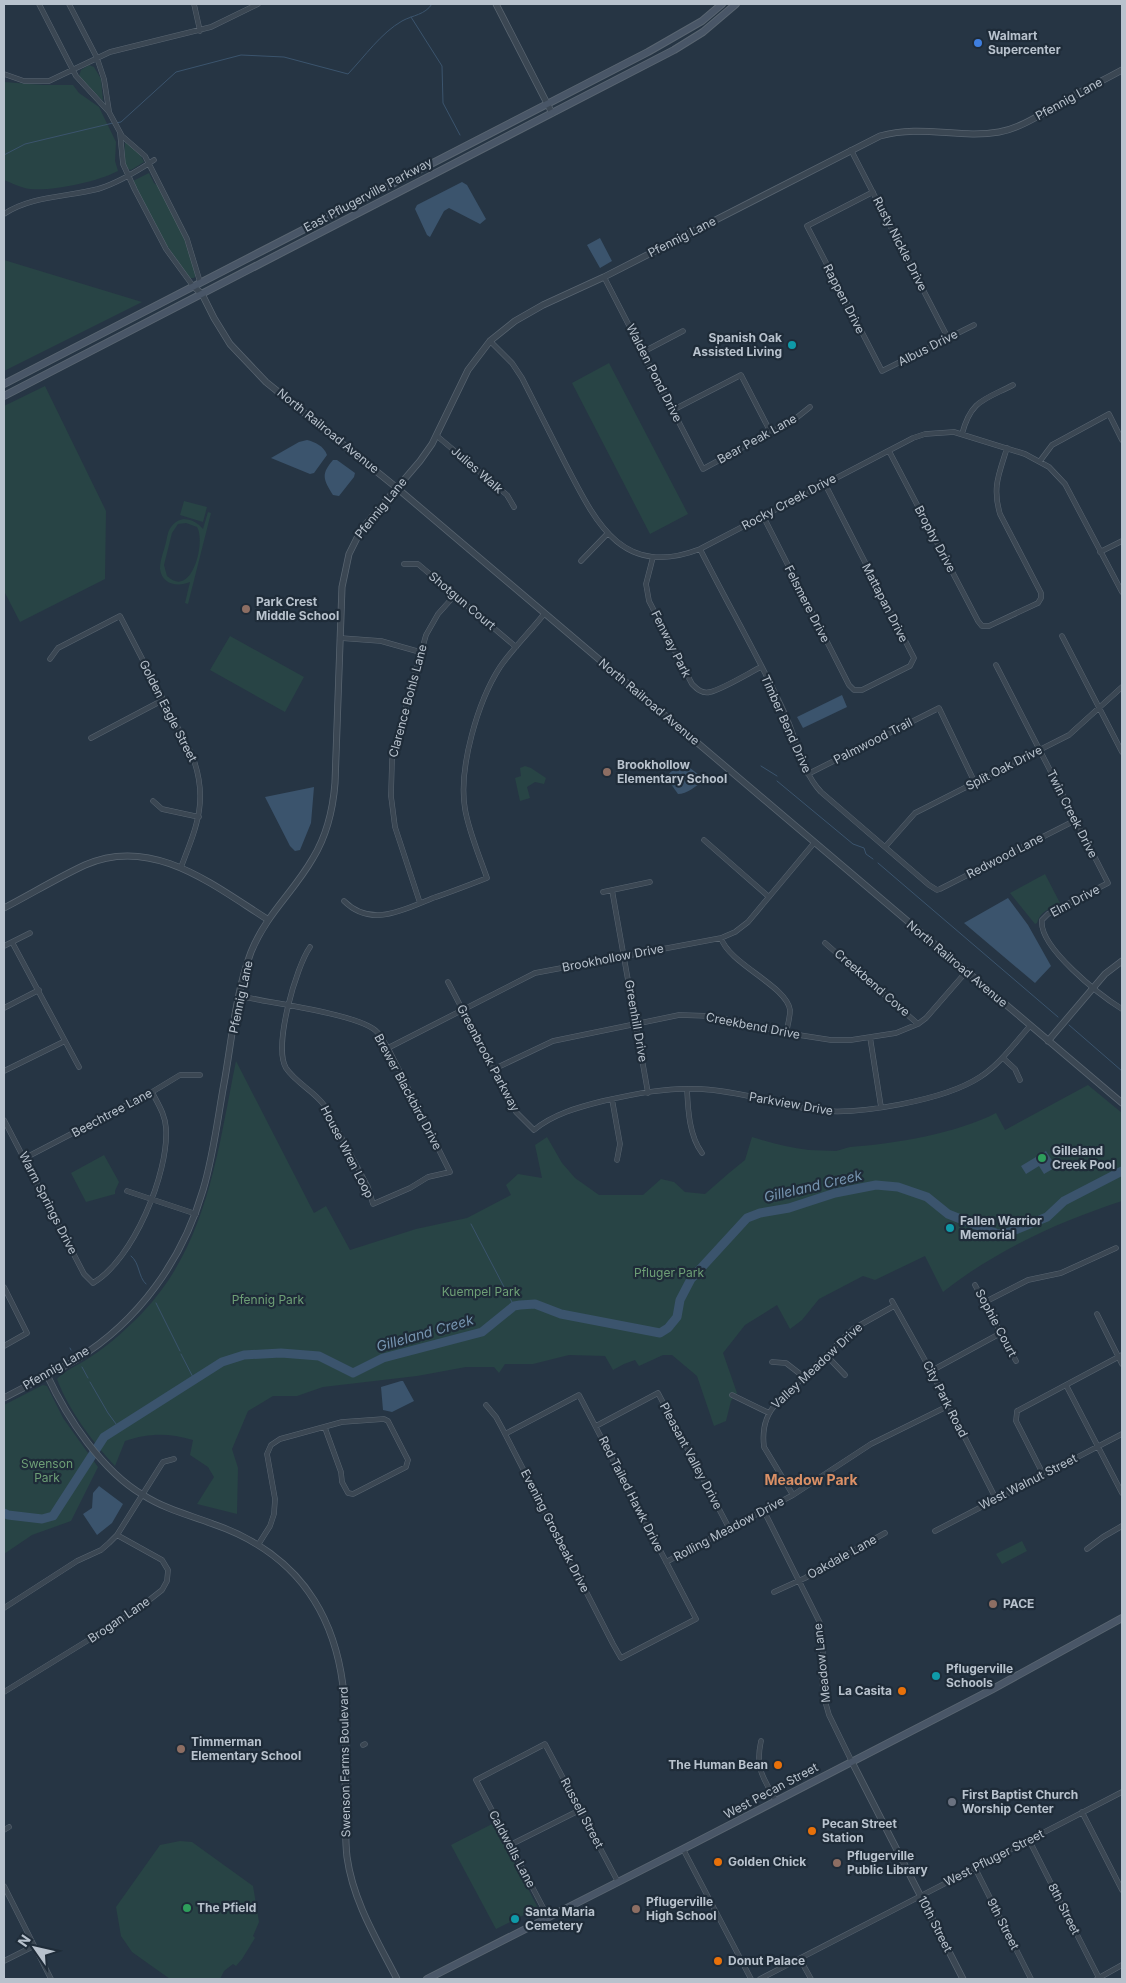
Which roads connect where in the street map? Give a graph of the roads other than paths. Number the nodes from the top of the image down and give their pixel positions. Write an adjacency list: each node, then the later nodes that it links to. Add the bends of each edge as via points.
1 (39, 4): 10 (street)
2 (69, 4): 9 (street)
3 (194, 4): 8 (street)
4 (258, 4): 8 (street)
5 (496, 4): 13 (street)
6 (722, 4): 13 (main road, East Pflugerville Parkway, via 678,37)
7 (736, 4): 15 (main road, East Pflugerville Parkway, via 703,32 674,50)
8 (200, 31): 9 (street, via 116,50)
9 (96, 58): 10 (street); 14 (street, via 104,79)
10 (72, 69): 12 (street, via 41,82 24,81); 14 (street)
11 (1122, 70): 17 (street, Pfennig Lane, via 1010,129 979,134 902,131 880,136)
12 (4, 74)
13 (547, 104): 15 (street); 22 (main road, East Pflugerville Parkway)
14 (109, 112): 16 (street)
15 (552, 113): 23 (main road, East Pflugerville Parkway)
16 (119, 132): 19 (street, via 140,150); 20 (street)
17 (852, 150): 21 (street, Rusty Nickle Drive); 25 (street, Pfennig Lane)
18 (154, 160): 19 (street)
19 (148, 164): 20 (street); 26 (street, via 187,239)
20 (128, 176): 24 (street, via 95,189 25,203); 27 (street, via 161,241)
21 (873, 192): 31 (street, Rusty Nickle Drive); 34 (street, Rappen Drive, via 807,226)
22 (374, 193): 23 (street); 26 (main road, East Pflugerville Parkway)
23 (379, 202): 28 (main road, East Pflugerville Parkway)
24 (4, 214)
25 (604, 277): 32 (street, Pfennig Lane, via 526,314); 33 (street, Walden Pond Drive)
26 (200, 282): 27 (main road, East Pflugerville Parkway); 28 (street)
27 (194, 286): 28 (street, North Railroad Avenue); 35 (main road, East Pflugerville Parkway)
28 (202, 294): 37 (main road, East Pflugerville Parkway); 49 (street, North Railroad Avenue, via 223,332 266,382)
29 (974, 325): 31 (street, Albus Drive)
30 (683, 332): 33 (street)
31 (948, 338): 34 (street, Albus Drive)
32 (490, 341): 42 (street, Pfennig Lane, via 468,370); 52 (street, Rocky Creek Drive, via 522,378 580,492)
33 (643, 352): 39 (street, Walden Pond Drive)
34 (882, 371)
35 (4, 384)
36 (1013, 385): 41 (street, via 976,405 966,419)
37 (4, 396)
38 (810, 408): 40 (street, Bear Peak Lane)
39 (673, 410): 40 (street, via 741,375); 47 (street, Walden Pond Drive)
40 (771, 433): 47 (street, Bear Peak Lane)
41 (962, 434): 44 (street, Rocky Creek Drive); 45 (street, Rocky Creek Drive, via 925,434)
42 (437, 436): 49 (street, Pfennig Lane); 50 (street, Julies Walk, via 507,496)
43 (1122, 440): 46 (street, via 1109,414 1052,445)
44 (1007, 448): 45 (street, Brophy Drive, via 996,484 997,504 1041,598 1038,603 989,626 982,626 978,621); 46 (street, Rocky Creek Drive)
45 (889, 451): 48 (street, Rocky Creek Drive)
46 (1040, 461): 55 (street, Rocky Creek Drive, via 1065,484)
47 (702, 469)
48 (825, 484): 51 (street, Rocky Creek Drive); 70 (street, Mattapan Drive, via 914,658 910,666 862,690)
49 (397, 488): 61 (street, North Railroad Avenue); 63 (street, Pfennig Lane, via 361,530 349,554 342,587)
50 (514, 507)
51 (763, 516): 54 (street, Rocky Creek Drive); 70 (street, Felsmere Drive)
52 (608, 533): 56 (street, Rocky Creek Drive, via 631,551); 57 (street)
53 (1122, 541): 55 (street)
54 (700, 548): 56 (street, Rocky Creek Drive, via 676,557); 68 (street, Timber Bend Drive)
55 (1100, 552): 59 (street, Rocky Creek Drive)
56 (653, 557): 68 (street, Fenway Park, via 646,584 649,601 692,684 700,691 710,692)
57 (581, 561)
58 (404, 564): 60 (street, Shotgun Court, via 418,564)
59 (1122, 592)
60 (455, 595): 64 (street, Shotgun Court); 65 (street, Clarence Bohls Lane, via 434,621)
61 (544, 614): 64 (street); 82 (street, North Railroad Avenue)
62 (1062, 636): 72 (street)
63 (340, 638): 65 (street, via 381,641); 94 (street, Pfennig Lane, via 336,783 332,812 313,859)
64 (516, 647): 92 (street, via 485,695 464,772 465,810 487,878)
65 (420, 652): 92 (street, Clarence Bohls Lane, via 392,760 391,789 394,827)
66 (50, 659): 71 (street, Golden Eagle Street, via 58,648 120,616)
67 (996, 665): 74 (street, Twin Creek Drive)
68 (761, 667): 76 (street, Timber Bend Drive, via 792,730)
69 (1122, 688): 72 (street, Split Oak Drive)
70 (854, 690)
71 (163, 700): 73 (street); 79 (street, Golden Eagle Street, via 196,764 202,798)
72 (1100, 708): 74 (street, Split Oak Drive, via 1069,735); 75 (street)
73 (91, 738)
74 (1039, 750): 77 (street, Split Oak Drive); 80 (street, Twin Creek Drive)
75 (1122, 752)
76 (808, 774): 77 (street, Palmwood Trail, via 939,708); 83 (street, Timber Bend Drive, via 821,792)
77 (975, 783): 83 (street, Split Oak Drive, via 915,813)
78 (153, 801): 79 (street, via 162,809)
79 (199, 817): 84 (street, Golden Eagle Street)
80 (1076, 820): 86 (street, Twin Creek Drive); 87 (street, Redwood Lane, via 940,889)
81 (704, 840): 90 (street)
82 (814, 843): 90 (street, Brookhollow Drive); 103 (street, North Railroad Avenue)
83 (885, 847): 87 (street, Timber Bend Drive)
84 (180, 867): 93 (street, via 153,858 117,856 86,865); 94 (street)
85 (650, 882): 88 (street)
86 (1108, 883): 105 (street, Elm Drive, via 1042,920 1042,928 1058,956)
87 (934, 889)
88 (612, 890): 89 (street); 101 (street, Greenhill Drive)
89 (603, 892)
90 (769, 896): 96 (street, Brookhollow Drive, via 742,928)
91 (344, 901): 92 (street, via 356,911 373,915 392,914)
92 (420, 903)
93 (4, 908)
94 (268, 919): 107 (street, Pfennig Lane, via 251,952)
95 (30, 933): 97 (street)
96 (721, 938): 101 (street, Brookhollow Drive); 115 (street, via 728,950 786,1002 790,1011)
97 (12, 942): 99 (street); 106 (street)
98 (825, 943): 113 (street, Creekbend Cove)
99 (4, 946)
100 (310, 947): 108 (street, House Wren Loop, via 302,960)
101 (624, 956): 111 (street, Brookhollow Drive, via 536,973); 112 (street, Greenhill Drive)
102 (1122, 961): 105 (street)
103 (966, 972): 113 (street, Creekbend Drive); 114 (street, North Railroad Avenue)
104 (448, 982): 111 (street, Greenbrook Parkway)
105 (1093, 987): 110 (street); 118 (street)
106 (39, 990): 109 (street); 117 (street)
107 (240, 996): 108 (street, Brewer Blackbird Drive); 140 (street, Pfennig Lane, via 210,1162)
108 (288, 1006): 119 (street, Brewer Blackbird Drive, via 368,1025 377,1031); 137 (street, House Wren Loop, via 282,1044 283,1062 293,1077 324,1105 368,1187 373,1204 428,1178)
109 (4, 1008)
110 (1122, 1009)
111 (463, 1010): 119 (street, Brookhollow Drive); 122 (street, Greenbrook Parkway)
112 (636, 1024): 115 (street, Creekbend Drive, via 679,1015 712,1016); 122 (street, Creekbend Drive, via 553,1041); 128 (street, Greenhill Drive)
113 (918, 1024): 116 (street, Creekbend Drive, via 896,1033)
114 (1030, 1026): 118 (street, North Railroad Avenue); 120 (street, Parkview Drive)
115 (786, 1033): 116 (street, Creekbend Drive, via 831,1040)
116 (870, 1037): 131 (street)
117 (65, 1041): 121 (street); 123 (street)
118 (1048, 1041): 130 (street, North Railroad Avenue)
119 (388, 1048): 137 (street, Brewer Blackbird Drive)
120 (1003, 1058): 125 (street, via 1015,1069); 131 (street, Parkview Drive, via 979,1077 952,1091)
121 (79, 1067)
122 (494, 1069): 133 (street, Greenbrook Parkway, via 516,1112)
123 (4, 1071)
124 (200, 1075): 127 (street, Beechtree Lane, via 180,1075)
125 (1020, 1080)
126 (687, 1088): 128 (street, Parkview Drive); 131 (street, Parkview Drive, via 831,1112); 134 (street, via 694,1141)
127 (152, 1092): 135 (street, Beechtree Lane); 139 (street, via 164,1113 166,1128 162,1167)
128 (648, 1093): 129 (street, Parkview Drive)
129 (612, 1099): 133 (street, Parkview Drive, via 573,1109); 136 (street, via 620,1144)
130 (1122, 1103)
131 (881, 1107)
132 (4, 1121): 135 (street, Warm Springs Drive)
133 (534, 1130)
134 (702, 1153)
135 (25, 1158): 139 (street, Warm Springs Drive, via 84,1274 93,1283 103,1278 120,1257)
136 (617, 1160)
137 (450, 1172)
138 (127, 1191): 139 (street)
139 (152, 1199): 140 (street)
140 (196, 1214): 155 (street, Pfennig Lane, via 165,1274 136,1310 78,1359)
141 (1116, 1248): 144 (street, via 1061,1273 1028,1280)
142 (975, 1284): 144 (street, Sophie Court)
143 (4, 1287): 148 (street, via 27,1333)
144 (985, 1302): 147 (street, Sophie Court)
145 (893, 1303): 149 (street, Valley Meadow Drive, via 856,1327); 154 (street, City Park Road)
146 (1097, 1314): 150 (street)
147 (1001, 1333): 151 (street, Sophie Court); 154 (street)
148 (4, 1346)
149 (826, 1356): 156 (street); 157 (street, Valley Meadow Drive)
150 (1120, 1356): 153 (street); 158 (street)
151 (1016, 1361)
152 (772, 1362): 157 (street, via 786,1363)
153 (1122, 1364)
154 (931, 1371): 162 (street, City Park Road)
155 (47, 1375): 160 (street, Pfennig Lane); 172 (street, Swenson Farms Boulevard, via 78,1428 103,1462)
156 (845, 1375)
157 (804, 1377): 163 (street, Valley Meadow Drive, via 776,1402)
158 (1066, 1385): 168 (street); 170 (street, via 1020,1408 1016,1414 1016,1421)
159 (732, 1394): 163 (street)
160 (4, 1398)
161 (486, 1405): 166 (street, Evening Grosbeak Drive)
162 (948, 1406): 173 (street, Rolling Meadow Drive, via 871,1444); 174 (street, City Park Road)
163 (769, 1413): 173 (street, Valley Meadow Drive, via 764,1447)
164 (596, 1426): 166 (street, Red Tailed Hawk Drive, via 579,1395); 177 (street, Pleasant Valley Drive, via 658,1393); 183 (street, Red Tailed Hawk Drive)
165 (325, 1428): 165 (street, via 342,1422 384,1419 388,1421 408,1464 353,1494 348,1493); 181 (street, via 280,1439 271,1445 267,1454 275,1499 274,1514)
166 (505, 1434): 187 (street, Evening Grosbeak Drive, via 621,1658)
167 (1122, 1434): 168 (street, West Walnut Street)
168 (1098, 1446): 170 (street, West Walnut Street); 171 (street)
169 (174, 1459): 172 (street, via 163,1462)
170 (1043, 1474): 174 (street, West Walnut Street)
171 (1122, 1493)
172 (141, 1495): 180 (street); 181 (street, Swenson Farms Boulevard, via 225,1528)
173 (793, 1495): 175 (street, Rolling Meadow Drive)
174 (996, 1499): 178 (street, West Walnut Street)
175 (764, 1511): 177 (street, Rolling Meadow Drive); 184 (street, Meadow Lane)
176 (1122, 1526): 182 (street)
177 (729, 1528): 183 (street, Rolling Meadow Drive)
178 (935, 1531)
179 (885, 1533): 184 (street, Oakdale Lane)
180 (117, 1535): 186 (street, via 101,1550 77,1561); 189 (street, Brogan Lane, via 162,1560 168,1570 162,1590 134,1612)
181 (258, 1545): 213 (street, Swenson Farms Boulevard, via 302,1582 320,1610 334,1642 344,1681 346,1833 351,1878 363,1912)
182 (1087, 1549)
183 (666, 1562): 187 (street, Red Tailed Hawk Drive)
184 (800, 1580): 185 (street, Oakdale Lane); 191 (street, Meadow Lane, via 821,1625 824,1694 829,1715)
185 (774, 1592)
186 (4, 1608)
187 (696, 1619)
188 (1122, 1620): 191 (main road, West Pecan Street)
189 (4, 1692)
190 (761, 1741): 194 (street, via 758,1765)
191 (852, 1762): 194 (main road, West Pecan Street); 206 (street, 10th Street)
192 (476, 1780): 195 (street, Russell Street, via 545,1744); 200 (street, Caldwells Lane)
193 (1122, 1792): 196 (street, West Pfluger Street)
194 (776, 1801): 201 (main road, West Pecan Street)
195 (580, 1810): 200 (street); 203 (street, Russell Street)
196 (1082, 1812): 199 (street, West Pfluger Street); 205 (street)
197 (9, 1827): 198 (street)
198 (4, 1830)
199 (1029, 1840): 202 (street, West Pfluger Street); 220 (street, 8th Street)
200 (510, 1845): 207 (street, Caldwells Lane)
201 (683, 1849): 203 (main road, West Pecan Street); 215 (street)
202 (975, 1868): 206 (street, West Pfluger Street); 219 (street, 9th Street)
203 (618, 1882): 207 (main road, West Pecan Street)
204 (4, 1886): 208 (street)
205 (1122, 1890)
206 (920, 1896): 209 (street, West Pfluger Street); 218 (street, 10th Street)
207 (548, 1917): 214 (main road, West Pecan Street)
208 (34, 1946): 210 (street); 212 (street)
209 (800, 1958): 216 (street, West Pfluger Street); 217 (street)
210 (4, 1961)
211 (1122, 1966): 220 (street)
212 (51, 1979)
213 (397, 1979)
214 (427, 1979)
215 (750, 1979)
216 (760, 1979)
217 (811, 1979)
218 (963, 1979)
219 (1032, 1979)
220 (1097, 1979)

